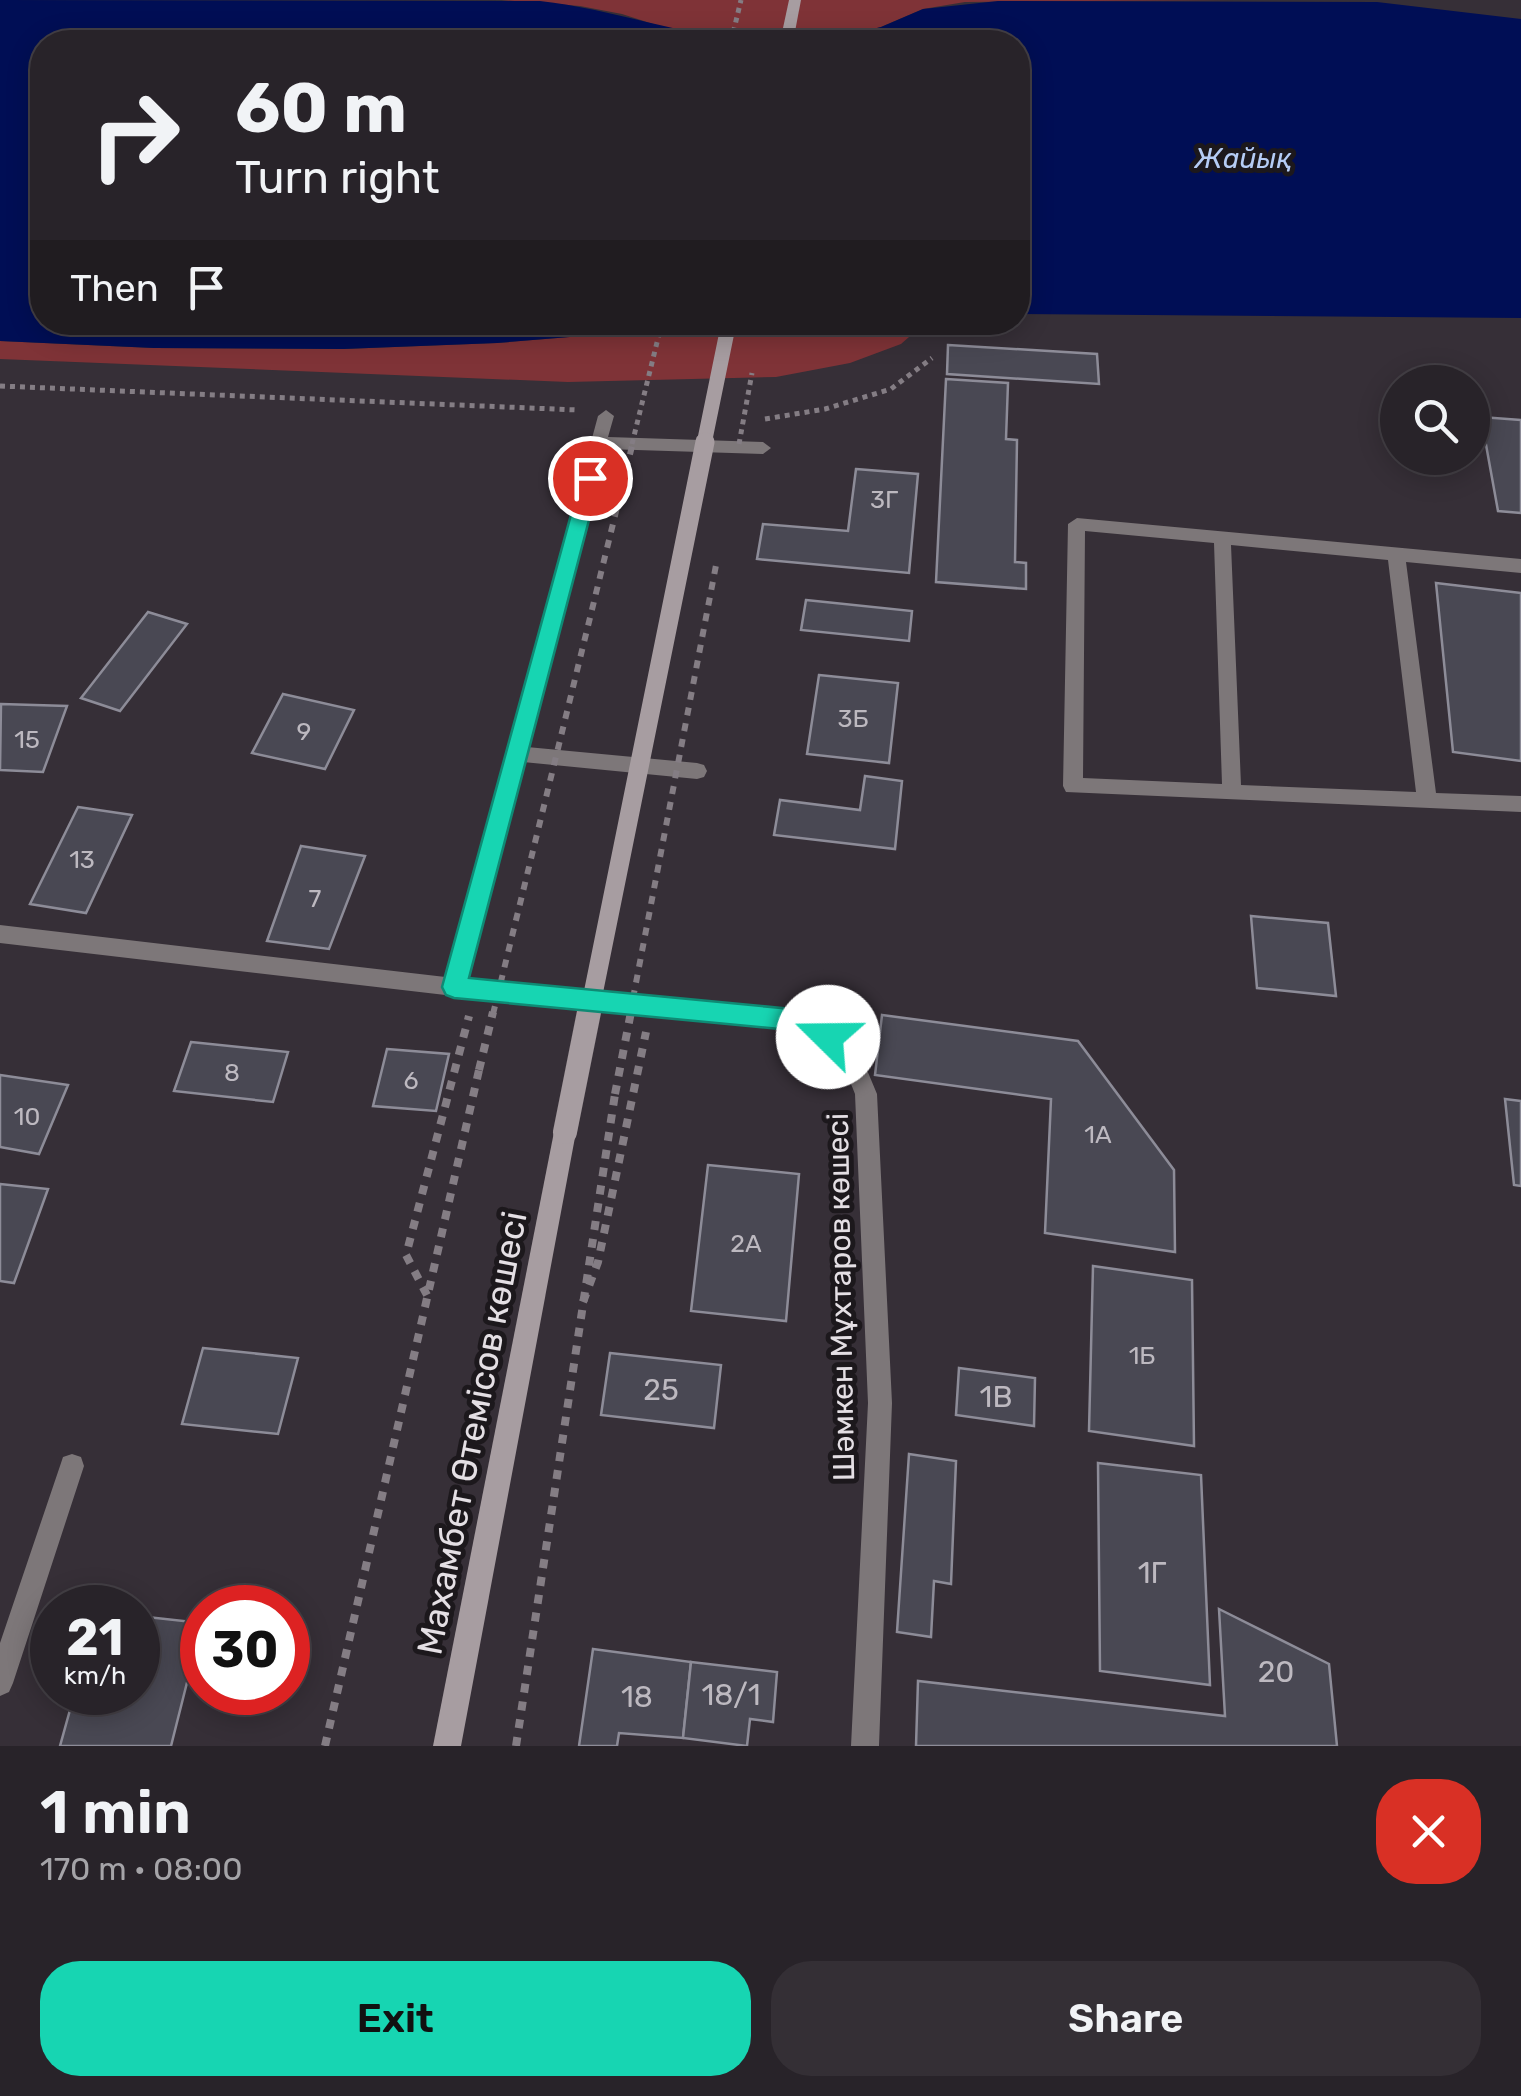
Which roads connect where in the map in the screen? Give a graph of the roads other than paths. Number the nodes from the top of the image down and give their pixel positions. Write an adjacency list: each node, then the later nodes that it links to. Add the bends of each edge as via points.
1 (794, 0): 2 (main road)
2 (788, 30)
3 (726, 335): 19 (main road, Махамбет Өтемісов көшесі, bridge)
4 (606, 416): 5 (street)
5 (600, 444): 6 (street); 10 (street)
6 (763, 448)
7 (1222, 538): 8 (street); 12 (street); 12 (street, via 1077,524 1073,786)
8 (1396, 554): 9 (street); 13 (street)
9 (1521, 566)
10 (516, 754): 11 (street); 16 (street)
11 (698, 771)
12 (1232, 792): 13 (street)
13 (1427, 800): 14 (street)
14 (1521, 804)
15 (0, 934): 16 (street, Шәмкен Мұхтаров көшесі)
16 (454, 987): 20 (street, Шәмкен Мұхтаров көшесі, via 792,1020 828,1037 856,1061 866,1094 880,1402)
17 (72, 1466): 18 (street)
18 (0, 1683)
19 (447, 1746)
20 (866, 1746)

